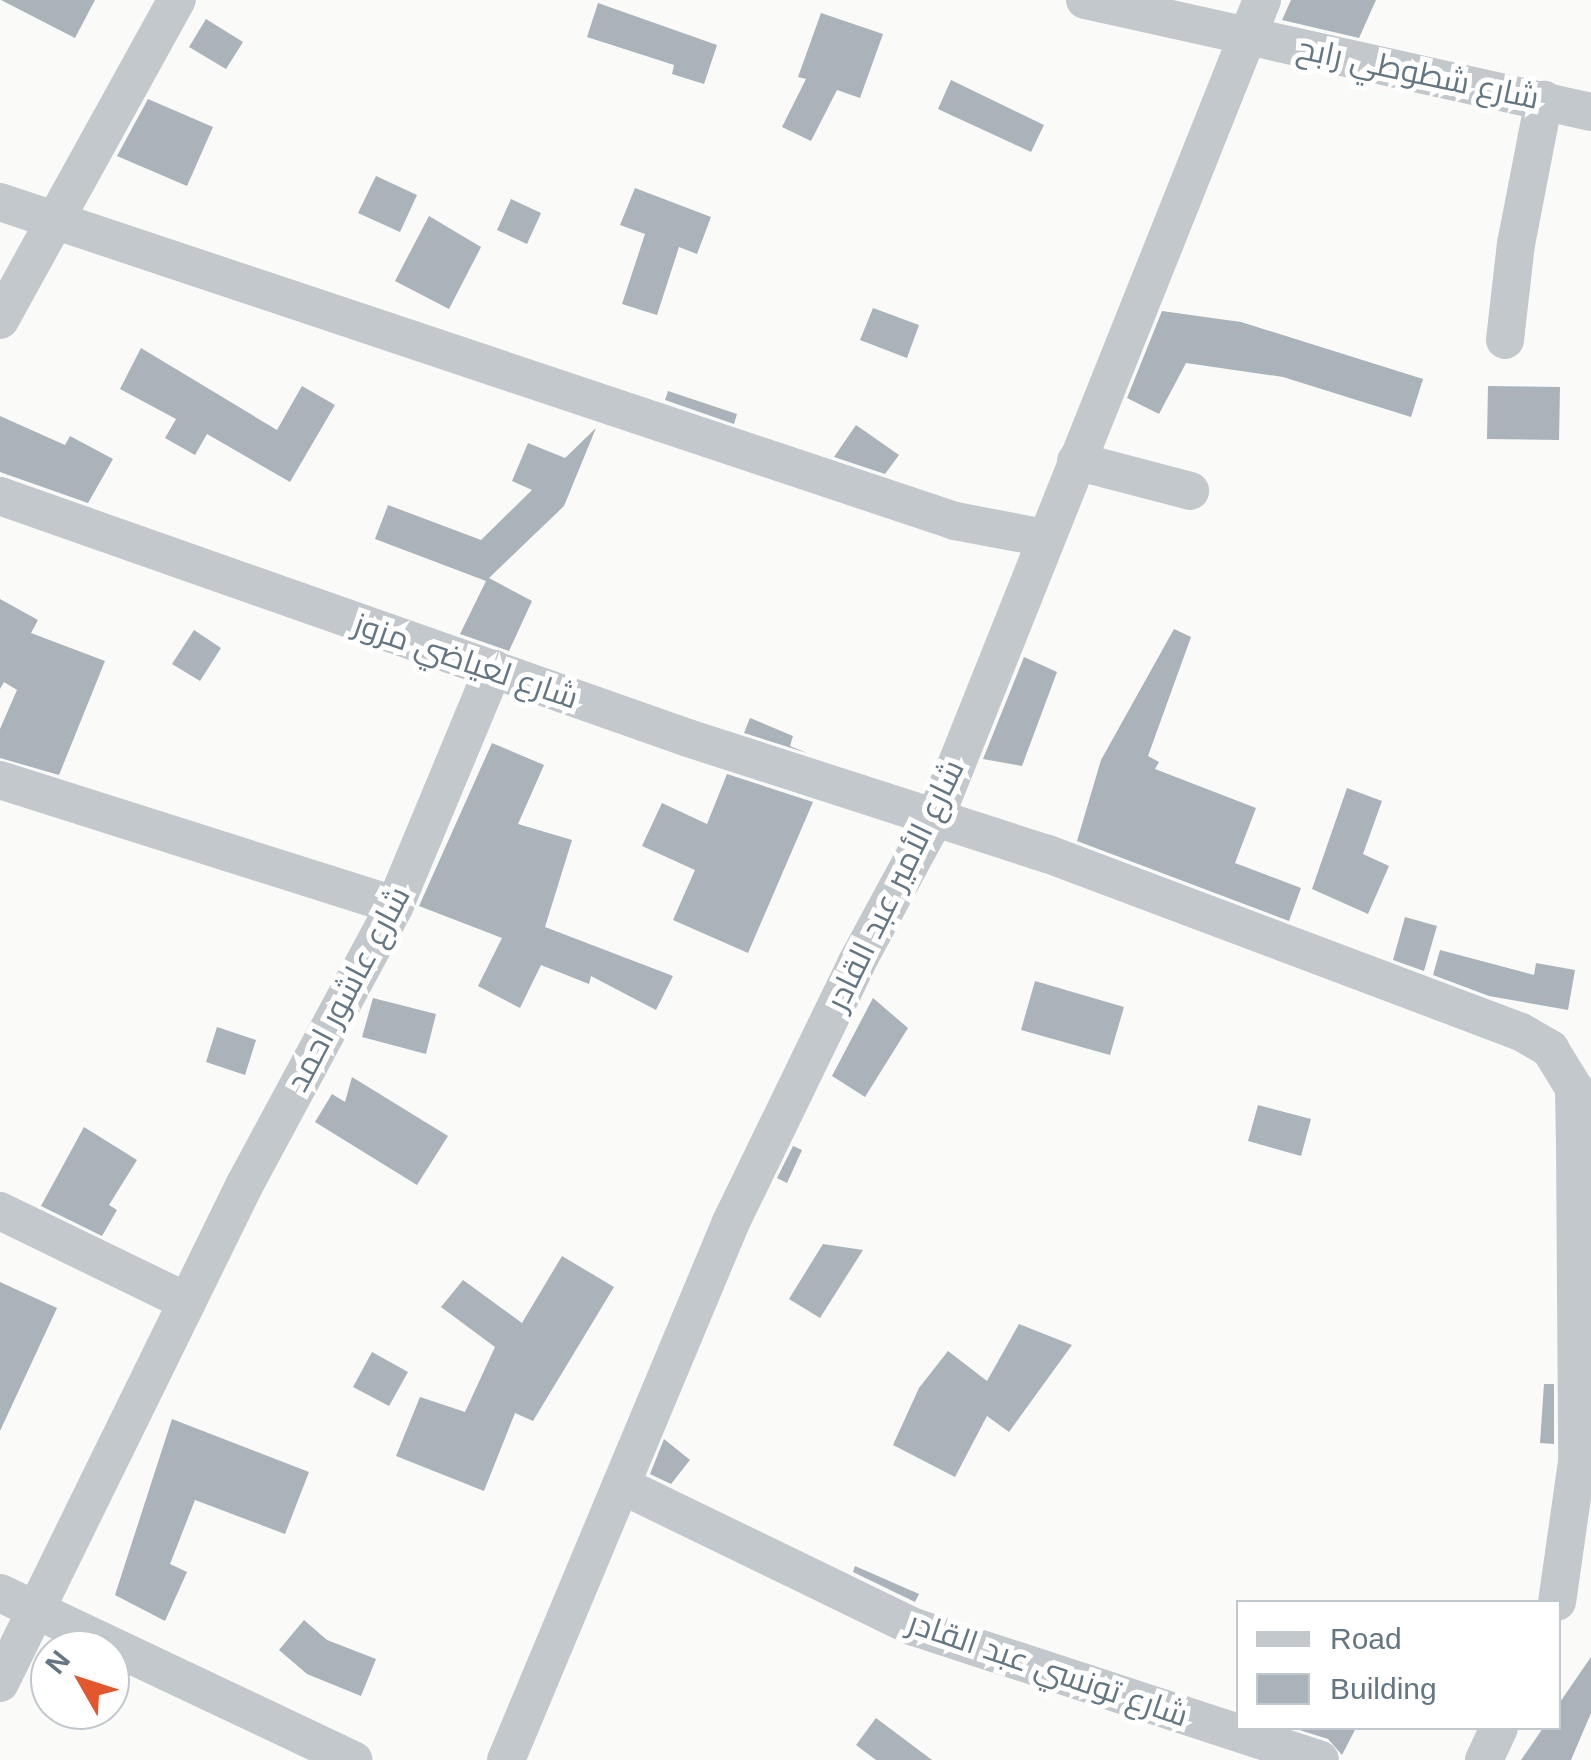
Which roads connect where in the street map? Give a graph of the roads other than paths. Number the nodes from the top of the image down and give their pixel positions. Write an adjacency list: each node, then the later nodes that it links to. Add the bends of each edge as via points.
1 (176, 0): 8 (street)
2 (1085, 0): 4 (street, شارع شطوطي رابح)
3 (1262, 0): 4 (street, شارع الأمير عبد القادر)
4 (1245, 36): 5 (street, شارع شطوطي رابح); 11 (street, شارع الأمير عبد القادر)
5 (1544, 100): 6 (street, شارع شطوطي رابح); 10 (street)
6 (1591, 112)
7 (0, 202): 8 (street)
8 (54, 221): 9 (street); 14 (street, via 955,521)
9 (0, 320)
10 (1505, 340)
11 (1076, 461): 12 (street); 14 (street, شارع الأمير عبد القادر)
12 (1190, 491)
13 (0, 496): 15 (street, شارع لعياضي مزوز)
14 (1046, 538): 17 (street, شارع الأمير عبد القادر)
15 (493, 669): 17 (street, شارع لعياضي مزوز); 18 (street, شارع عاشور احمد)
16 (0, 780): 18 (street)
17 (936, 818): 21 (street, شارع لعياضي مزوز, via 1048,854 1521,1032 1550,1049 1574,1088); 22 (street, شارع الأمير عبد القادر, via 856,964 731,1222)
18 (395, 905): 20 (street, شارع عاشور احمد)
19 (0, 1211): 20 (street)
20 (187, 1302): 25 (street, شارع عاشور احمد)
21 (1584, 1464): 24 (street)
22 (621, 1485): 29 (street, شارع الأمير عبد القادر); 30 (street, شارع تونسي عبد القادر, via 914,1627)
23 (0, 1593): 25 (street)
24 (1558, 1600)
25 (35, 1609): 26 (street, شارع عاشور احمد); 28 (street)
26 (0, 1683)
27 (1498, 1730): 31 (street)
28 (352, 1760)
29 (506, 1760)
30 (1320, 1760)
31 (1484, 1760)

